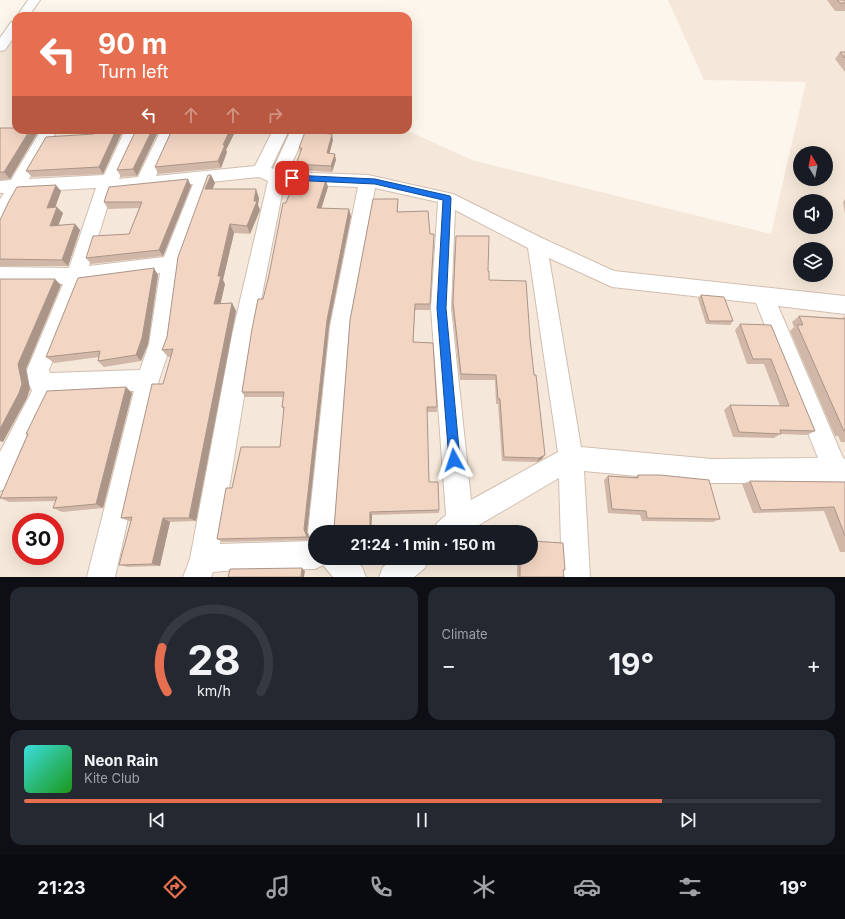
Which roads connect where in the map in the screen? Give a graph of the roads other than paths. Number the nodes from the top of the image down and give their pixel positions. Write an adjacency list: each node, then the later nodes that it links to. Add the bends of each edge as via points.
1 (34, 0): 2 (street)
2 (26, 12)
3 (12, 31): 4 (street)
4 (0, 47)
5 (46, 134): 15 (street)
6 (131, 134): 13 (street)
7 (167, 134): 14 (street)
8 (280, 134): 10 (street)
9 (297, 134): 10 (street)
10 (269, 174): 11 (street); 12 (street); 35 (street, via 243,335)
11 (204, 178): 14 (street); 19 (street)
12 (375, 182): 16 (street); 29 (street, via 368,181 340,326)
13 (108, 184): 14 (street); 15 (street); 21 (street)
14 (144, 184)
15 (9, 186): 17 (street)
16 (447, 198): 18 (street); 30 (street, via 442,308)
17 (0, 215)
18 (537, 244): 22 (street, via 612,279); 26 (street)
19 (170, 264): 21 (street); 24 (street, via 160,344)
20 (0, 275): 21 (street)
21 (76, 276): 25 (street, via 38,370)
22 (763, 295): 23 (street); 27 (street)
23 (845, 305)
24 (148, 380): 25 (street); 36 (street)
25 (40, 384): 28 (street, via 47,384)
26 (571, 458): 27 (street, via 712,471); 31 (street); 39 (street)
27 (840, 471)
28 (0, 478)
29 (323, 525)
30 (453, 525)
31 (455, 525)
32 (308, 555): 35 (street, via 235,556)
33 (341, 565): 37 (street)
34 (407, 565): 38 (street)
35 (200, 568)
36 (101, 577)
37 (352, 577)
38 (392, 577)
39 (576, 577)

